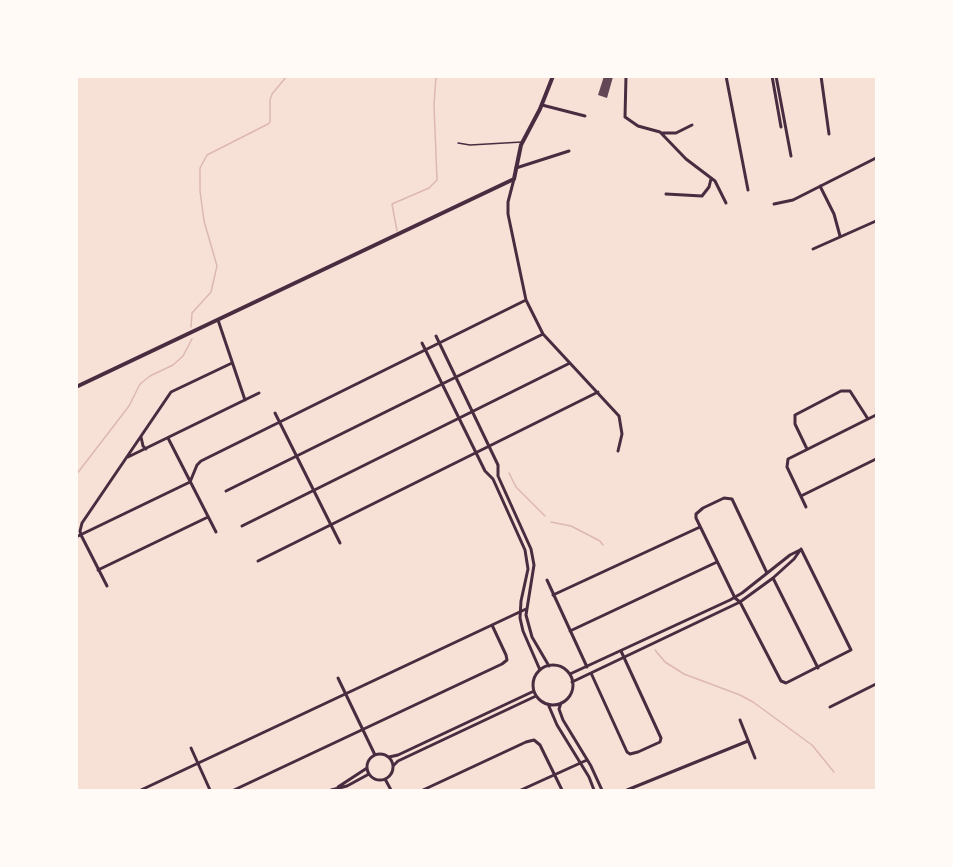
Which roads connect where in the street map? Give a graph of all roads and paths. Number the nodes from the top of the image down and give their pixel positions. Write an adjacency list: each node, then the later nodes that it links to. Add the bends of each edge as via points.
1 (554, 76): 6 (street)
2 (626, 76): 10 (street, via 625,117 638,126)
3 (726, 76): 21 (street)
4 (774, 76): 9 (street); 15 (street)
5 (820, 76): 11 (street)
6 (542, 105): 7 (street); 12 (street)
7 (585, 116)
8 (692, 125): 10 (street, via 676,133)
9 (781, 127)
10 (660, 132): 19 (street)
11 (829, 134)
12 (522, 142): 13 (lane); 17 (street)
13 (458, 143)
14 (569, 151): 17 (street)
15 (791, 156)
16 (876, 158): 20 (street)
17 (516, 168): 18 (street)
18 (514, 179): 28 (street, via 508,214); 29 (street)
19 (711, 179): 22 (street, via 702,196); 23 (street)
20 (820, 186): 24 (street); 26 (street)
21 (748, 190)
22 (666, 194)
23 (726, 203)
24 (774, 204)
25 (876, 221): 26 (street)
26 (840, 236): 27 (street)
27 (813, 249)
28 (526, 300): 30 (street); 32 (street)
29 (218, 318): 35 (street); 39 (street)
30 (543, 334): 36 (street); 37 (street)
31 (436, 336): 32 (street)
32 (439, 342): 34 (street); 37 (street)
33 (422, 343): 34 (street)
34 (425, 349): 38 (street); 48 (street)
35 (232, 363): 42 (street); 49 (street, via 171,392)
36 (570, 363): 40 (street); 43 (street)
37 (456, 377): 38 (street); 43 (street)
38 (442, 384): 46 (street); 56 (street)
39 (76, 387)
40 (598, 392): 51 (street); 54 (street, via 618,416 622,434)
41 (259, 393): 42 (street)
42 (245, 400): 50 (street)
43 (472, 412): 46 (street); 51 (street)
44 (276, 413): 48 (street)
45 (876, 415): 47 (street)
46 (459, 418): 55 (street); 62 (street)
47 (868, 419): 53 (street); 53 (street, via 850,391 841,391 795,415)
48 (279, 421): 56 (street); 61 (street, via 201,461)
49 (141, 437): 52 (street); 57 (street)
50 (168, 438): 52 (street); 61 (street)
51 (489, 446): 55 (street); 59 (street, via 498,465)
52 (146, 449): 57 (street)
53 (807, 449): 64 (street, via 786,464)
54 (618, 451)
55 (476, 453): 60 (street); 67 (street)
56 (297, 456): 62 (street); 63 (street)
57 (126, 458): 71 (street, via 82,524)
58 (876, 459): 64 (street)
59 (498, 476): 60 (street); 84 (street, via 533,558)
60 (493, 478): 85 (street, via 527,556)
61 (190, 482): 66 (street); 71 (street)
62 (314, 490): 67 (street); 68 (street)
63 (226, 491)
64 (801, 496): 65 (street)
65 (806, 507)
66 (208, 517): 70 (street); 76 (street)
67 (331, 524): 72 (street); 74 (street)
68 (242, 526)
69 (700, 527): 75 (street); 77 (street, via 696,514 729,497); 81 (street)
70 (216, 532)
71 (79, 536): 76 (street)
72 (340, 543)
73 (801, 549): 77 (street); 78 (street); 92 (street, via 851,650)
74 (258, 561)
75 (717, 562): 82 (street); 87 (street)
76 (99, 570): 80 (street)
77 (767, 573): 82 (street)
78 (773, 578): 83 (street); 92 (street)
79 (547, 580): 81 (street)
80 (106, 586)
81 (554, 595): 87 (street)
82 (735, 598): 83 (street); 88 (street)
83 (740, 602): 89 (street); 92 (street, via 780,679 786,683)
84 (526, 609): 85 (street); 90 (street, via 532,637)
85 (520, 612): 86 (street); 93 (street, via 523,631)
86 (492, 625): 100 (street); 106 (street, via 506,655 505,662)
87 (570, 631): 91 (street)
88 (621, 651): 89 (street); 91 (street)
89 (624, 658): 94 (street); 94 (street, via 661,740 654,746 630,754)
90 (549, 666): 93 (street); 95 (street, via 561,667)
91 (587, 667): 95 (street)
92 (818, 668)
93 (540, 670): 99 (street, via 533,682)
94 (591, 673): 97 (street)
95 (570, 674): 97 (street)
96 (338, 678): 100 (street)
97 (572, 681): 102 (street, via 569,696)
98 (876, 684): 104 (street)
99 (534, 691): 101 (street); 110 (street)
100 (346, 694): 106 (street); 114 (street)
101 (536, 696): 103 (street); 115 (street)
102 (561, 703): 103 (street); 112 (street, via 563,720)
103 (548, 704): 113 (street)
104 (830, 707)
105 (740, 720): 107 (street)
106 (363, 730): 109 (street); 123 (street)
107 (748, 741): 111 (street); 131 (street)
108 (191, 748): 114 (street)
109 (375, 755): 110 (street); 116 (street, via 368,760)
110 (389, 757): 115 (street)
111 (755, 758)
112 (587, 760): 113 (street); 130 (street)
113 (580, 763): 118 (street); 129 (street)
114 (198, 764): 121 (street); 122 (street)
115 (393, 766): 119 (street)
116 (367, 768): 117 (street); 120 (street)
117 (369, 774): 119 (street); 120 (street)
118 (555, 775): 126 (street, via 540,745 530,740); 127 (street); 128 (street)
119 (385, 778): 125 (street)
120 (337, 788): 124 (street)
121 (141, 790)
122 (210, 790)
123 (234, 790)
124 (331, 790)
125 (391, 790)
126 (423, 790)
127 (521, 790)
128 (562, 790)
129 (594, 790)
130 (602, 790)
131 (627, 790)

